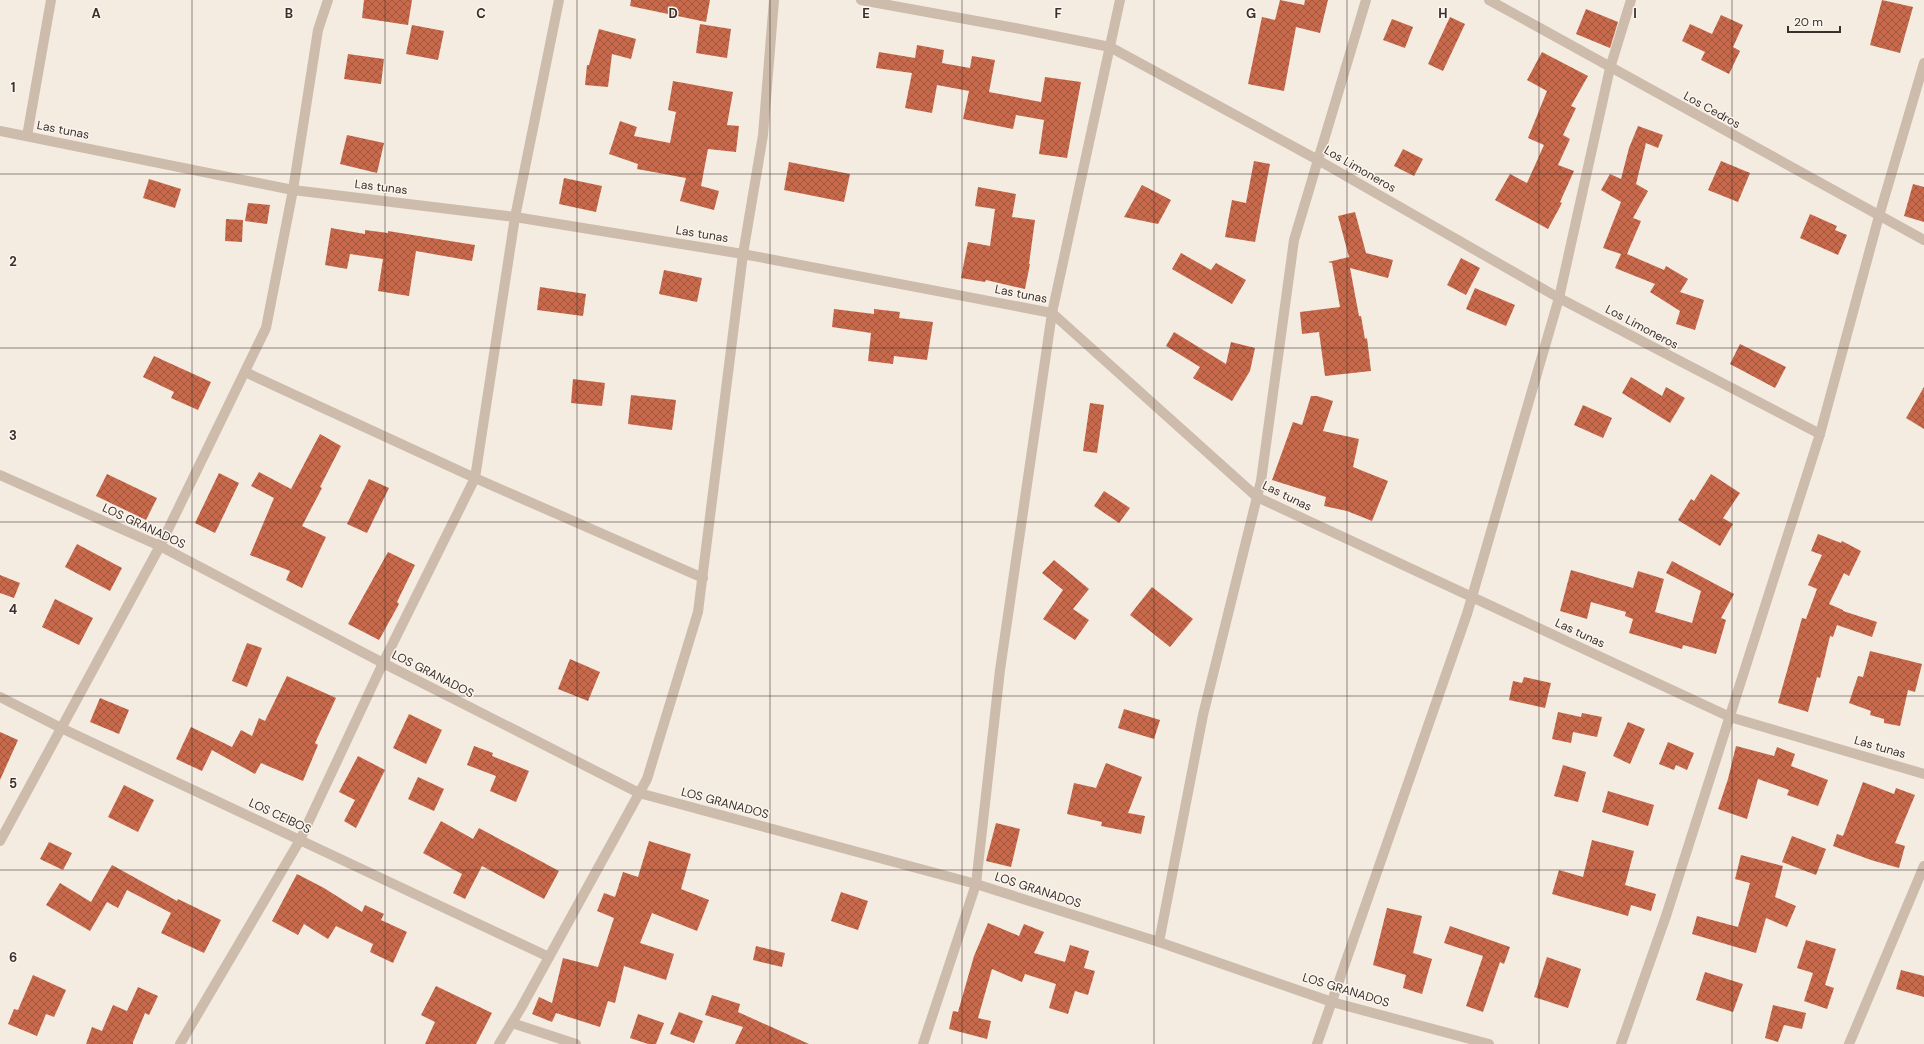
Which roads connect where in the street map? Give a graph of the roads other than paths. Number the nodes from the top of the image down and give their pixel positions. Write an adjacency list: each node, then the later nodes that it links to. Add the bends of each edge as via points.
1 (51, 0): 14 (street)
2 (328, 0): 16 (street, via 318,30)
3 (559, 0): 18 (street)
4 (774, 0): 20 (street, via 763,135)
5 (861, 0): 10 (street, Los Limoneros)
6 (1120, 0): 10 (street)
7 (1366, 0): 15 (street)
8 (1489, 0): 12 (street, Los Cedros)
9 (1631, 0): 12 (street)
10 (1110, 47): 15 (street, Los Limoneros); 22 (street)
11 (1924, 63): 17 (street)
12 (1610, 68): 17 (street, Los Cedros); 21 (street)
13 (0, 130): 14 (street, Las tunas)
14 (27, 136): 16 (street, Las tunas)
15 (1318, 160): 21 (street, Los Limoneros); 27 (street, via 1294,240)
16 (293, 190): 18 (street, Las tunas); 23 (street, via 266,328)
17 (1879, 216): 19 (street, Los Cedros); 24 (street)
18 (515, 217): 20 (street, Las tunas); 26 (street)
19 (1924, 240)
20 (743, 254): 22 (street, Las tunas); 29 (street)
21 (1559, 298): 24 (street, Los Limoneros); 30 (street)
22 (1052, 313): 27 (street, Las tunas); 40 (street, via 1000,670)
23 (245, 372): 26 (street); 28 (street)
24 (1820, 434): 33 (street)
25 (0, 475): 28 (street, LOS GRANADOS)
26 (475, 478): 29 (street); 31 (street)
27 (1257, 497): 30 (street, Las tunas); 41 (street, via 1203,715)
28 (160, 546): 31 (street, LOS GRANADOS); 34 (street)
29 (702, 578): 36 (street, via 698,612 647,779)
30 (1472, 596): 33 (street, Las tunas); 43 (street)
31 (383, 663): 36 (street, LOS GRANADOS); 37 (street)
32 (0, 697): 34 (street, LOS CEIBOS)
33 (1730, 717): 35 (street, Las tunas); 51 (street, via 1666,916)
34 (61, 728): 37 (street, LOS CEIBOS); 38 (street)
35 (1924, 774)
36 (639, 794): 40 (street, LOS GRANADOS); 42 (street)
37 (300, 840): 42 (street, LOS CEIBOS); 45 (street)
38 (0, 841)
39 (1924, 866): 52 (street)
40 (976, 884): 41 (street, LOS GRANADOS); 48 (street)
41 (1159, 942): 43 (street, LOS GRANADOS)
42 (549, 957): 44 (street)
43 (1332, 1002): 49 (street); 50 (street, LOS GRANADOS)
44 (512, 1023): 46 (street); 47 (street)
45 (180, 1044)
46 (498, 1044)
47 (576, 1044)
48 (924, 1044)
49 (1317, 1044)
50 (1489, 1044)
51 (1620, 1044)
52 (1849, 1044)

